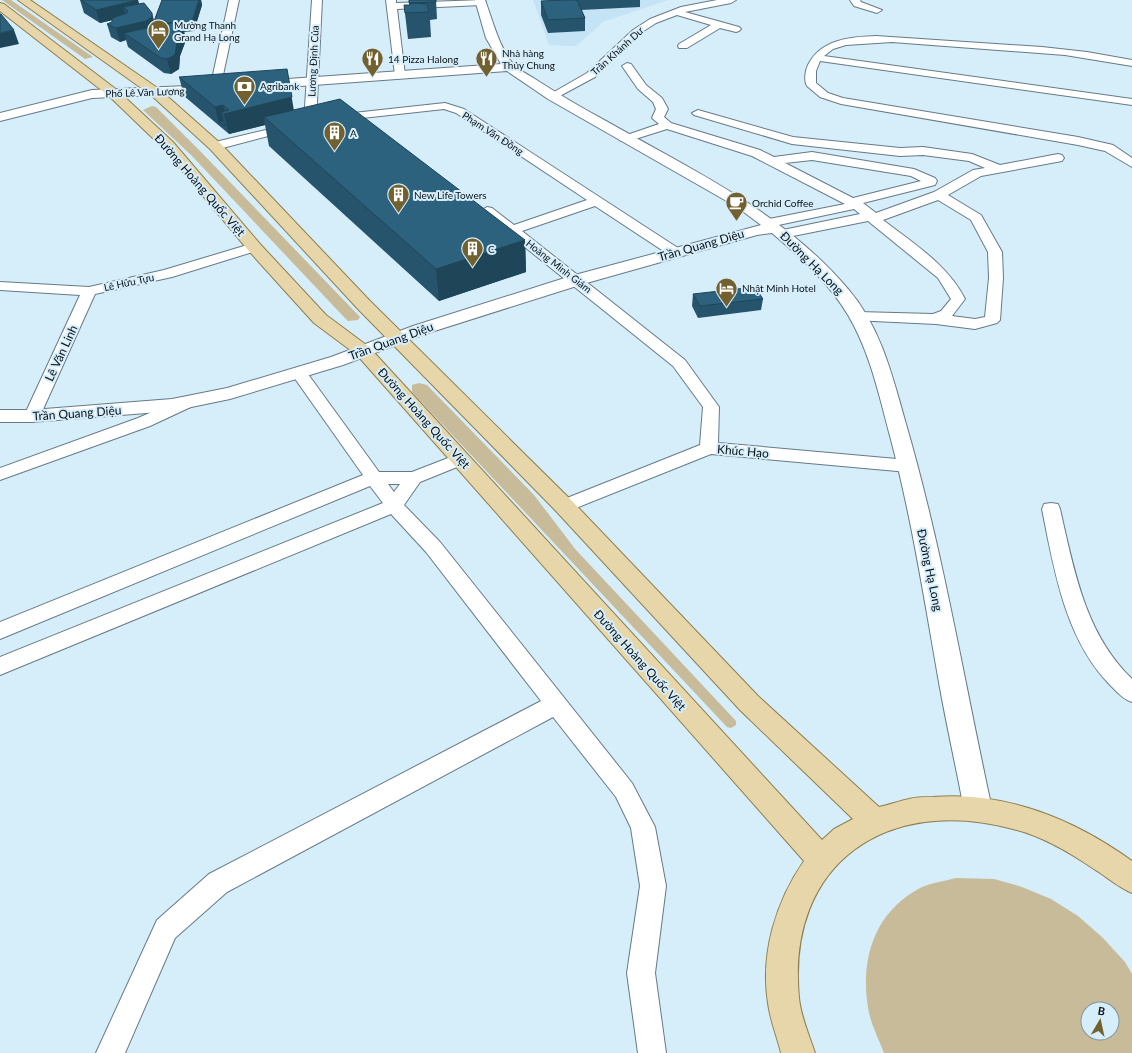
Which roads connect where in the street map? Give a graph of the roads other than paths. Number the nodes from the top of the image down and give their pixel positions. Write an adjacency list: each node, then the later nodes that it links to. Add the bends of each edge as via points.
1 (23, 0): 23 (main road)
2 (234, 0): 22 (street)
3 (317, 0): 19 (street, Lương Định Của)
4 (731, 0): 10 (street, Trần Khánh Dư)
5 (855, 0): 9 (street, via 857,4)
6 (480, 1): 7 (street); 17 (main road, Đường Hạ Long, via 492,38)
7 (392, 3): 18 (street)
8 (0, 6): 24 (main road, Đường Hoàng Quốc Việt)
9 (877, 10)
10 (676, 12): 11 (street); 25 (street, Trần Khánh Dư, via 653,21 636,32 591,75)
11 (718, 25): 12 (street); 13 (street)
12 (736, 28)
13 (683, 46)
14 (818, 58): 15 (street, via 832,45 861,40 901,40 1057,50 1100,55); 26 (street); 39 (street, via 811,70 811,84 824,95 841,101 1078,140 1109,148)
15 (1132, 63)
16 (627, 66): 31 (street, via 642,87 658,100 662,109 658,118)
17 (509, 67): 18 (main road); 25 (main road, Đường Hạ Long)
18 (400, 75): 19 (main road)
19 (313, 81): 20 (main road); 30 (street, Lương Định Của)
20 (245, 86)
21 (230, 88): 22 (main road, Phố Lê Văn Lương)
22 (215, 89): 23 (main road, Phố Lê Văn Lương)
23 (155, 92): 24 (main road, Phố Lê Văn Lương); 35 (main road)
24 (113, 93): 29 (main road, Phố Lê Văn Lương, via 92,94); 51 (main road, Đường Hoàng Quốc Việt, via 168,145)
25 (552, 96): 33 (main road, Đường Hạ Long)
26 (1132, 102)
27 (698, 112): 34 (street, via 792,140)
28 (360, 115): 30 (street, Phạm Văn Đồng); 32 (street); 46 (street, Phạm Văn Đồng, via 445,106 460,111)
29 (0, 117)
30 (310, 122): 35 (street, Phạm Văn Đồng)
31 (667, 125): 33 (street); 38 (street, via 734,145)
32 (378, 129)
33 (625, 139): 49 (main road, Đường Hạ Long, via 742,204)
34 (805, 141): 36 (street); 40 (street, via 900,152 923,151 972,158)
35 (215, 146): 58 (main road)
36 (791, 158): 38 (street); 41 (street, via 822,158 914,173)
37 (1058, 158): 40 (street)
38 (773, 161): 47 (street)
39 (1132, 163)
40 (996, 168): 42 (street)
41 (930, 179): 42 (street, via 935,175); 43 (street, via 931,182)
42 (963, 180): 44 (street)
43 (908, 188): 44 (street); 47 (street)
44 (934, 197): 48 (street); 57 (street, via 976,218 994,252 996,278 992,320 975,324)
45 (473, 201): 50 (street, Hoàng Minh Giám)
46 (597, 201): 50 (street); 52 (street, Phạm Văn Đồng)
47 (855, 204): 48 (street); 49 (street)
48 (873, 217): 49 (street); 57 (street, via 943,275 952,287 958,299 946,314)
49 (776, 229): 52 (main road, Trần Quang Diệu, via 756,230); 56 (main road, Đường Hạ Long, via 843,293)
50 (512, 230): 53 (street, Hoàng Minh Giám)
51 (254, 247): 55 (street, Lê Hữu Tựu, via 168,274); 59 (main road, Đường Hoàng Quốc Việt, via 320,319)
52 (676, 253): 53 (main road, Trần Quang Diệu)
53 (576, 280): 58 (main road, Trần Quang Diệu); 64 (street, Hoàng Minh Giám, via 679,363 711,408)
54 (0, 286): 55 (street, Lê Hữu Tựu)
55 (90, 291): 63 (street, Lê Văn Linh)
56 (858, 317): 57 (street); 66 (main road, Đường Hạ Long, via 878,358)
57 (936, 319)
58 (397, 338): 59 (main road, Trần Quang Diệu); 71 (main road)
59 (363, 351): 60 (main road, Trần Quang Diệu); 65 (main road, Đường Hoàng Quốc Việt)
60 (299, 373): 61 (main road, Trần Quang Diệu, via 230,393); 68 (street)
61 (189, 401): 63 (main road, Trần Quang Diệu); 67 (street, via 144,422)
62 (0, 416): 63 (main road, Trần Quang Diệu)
63 (32, 416)
64 (709, 448): 66 (street, Khúc Hạo); 71 (street, Khúc Hạo)
65 (461, 459): 69 (street); 79 (main road, Đường Hoàng Quốc Việt, via 704,732)
66 (908, 466): 77 (main road, Đường Hạ Long)
67 (0, 474)
68 (373, 478): 69 (street); 70 (street); 73 (street)
69 (414, 478): 70 (street)
70 (394, 506): 74 (street); 76 (street, via 433,547)
71 (564, 506): 78 (main road, via 749,703)
72 (1051, 509): 75 (street, via 1070,594 1088,638 1117,680)
73 (0, 631)
74 (0, 666)
75 (1132, 693)
76 (556, 705): 81 (street, via 218,883 166,929); 82 (street, via 624,790 643,827 653,886 641,973)
77 (978, 809): 78 (main road, via 924,808); 80 (main road, via 1021,818 1064,834 1106,859)
78 (874, 821): 79 (main road, via 845,837)
79 (821, 859): 83 (main road, via 796,897 783,944 783,998)
80 (1132, 879)
81 (110, 1053)
82 (652, 1053)
83 (798, 1053)

